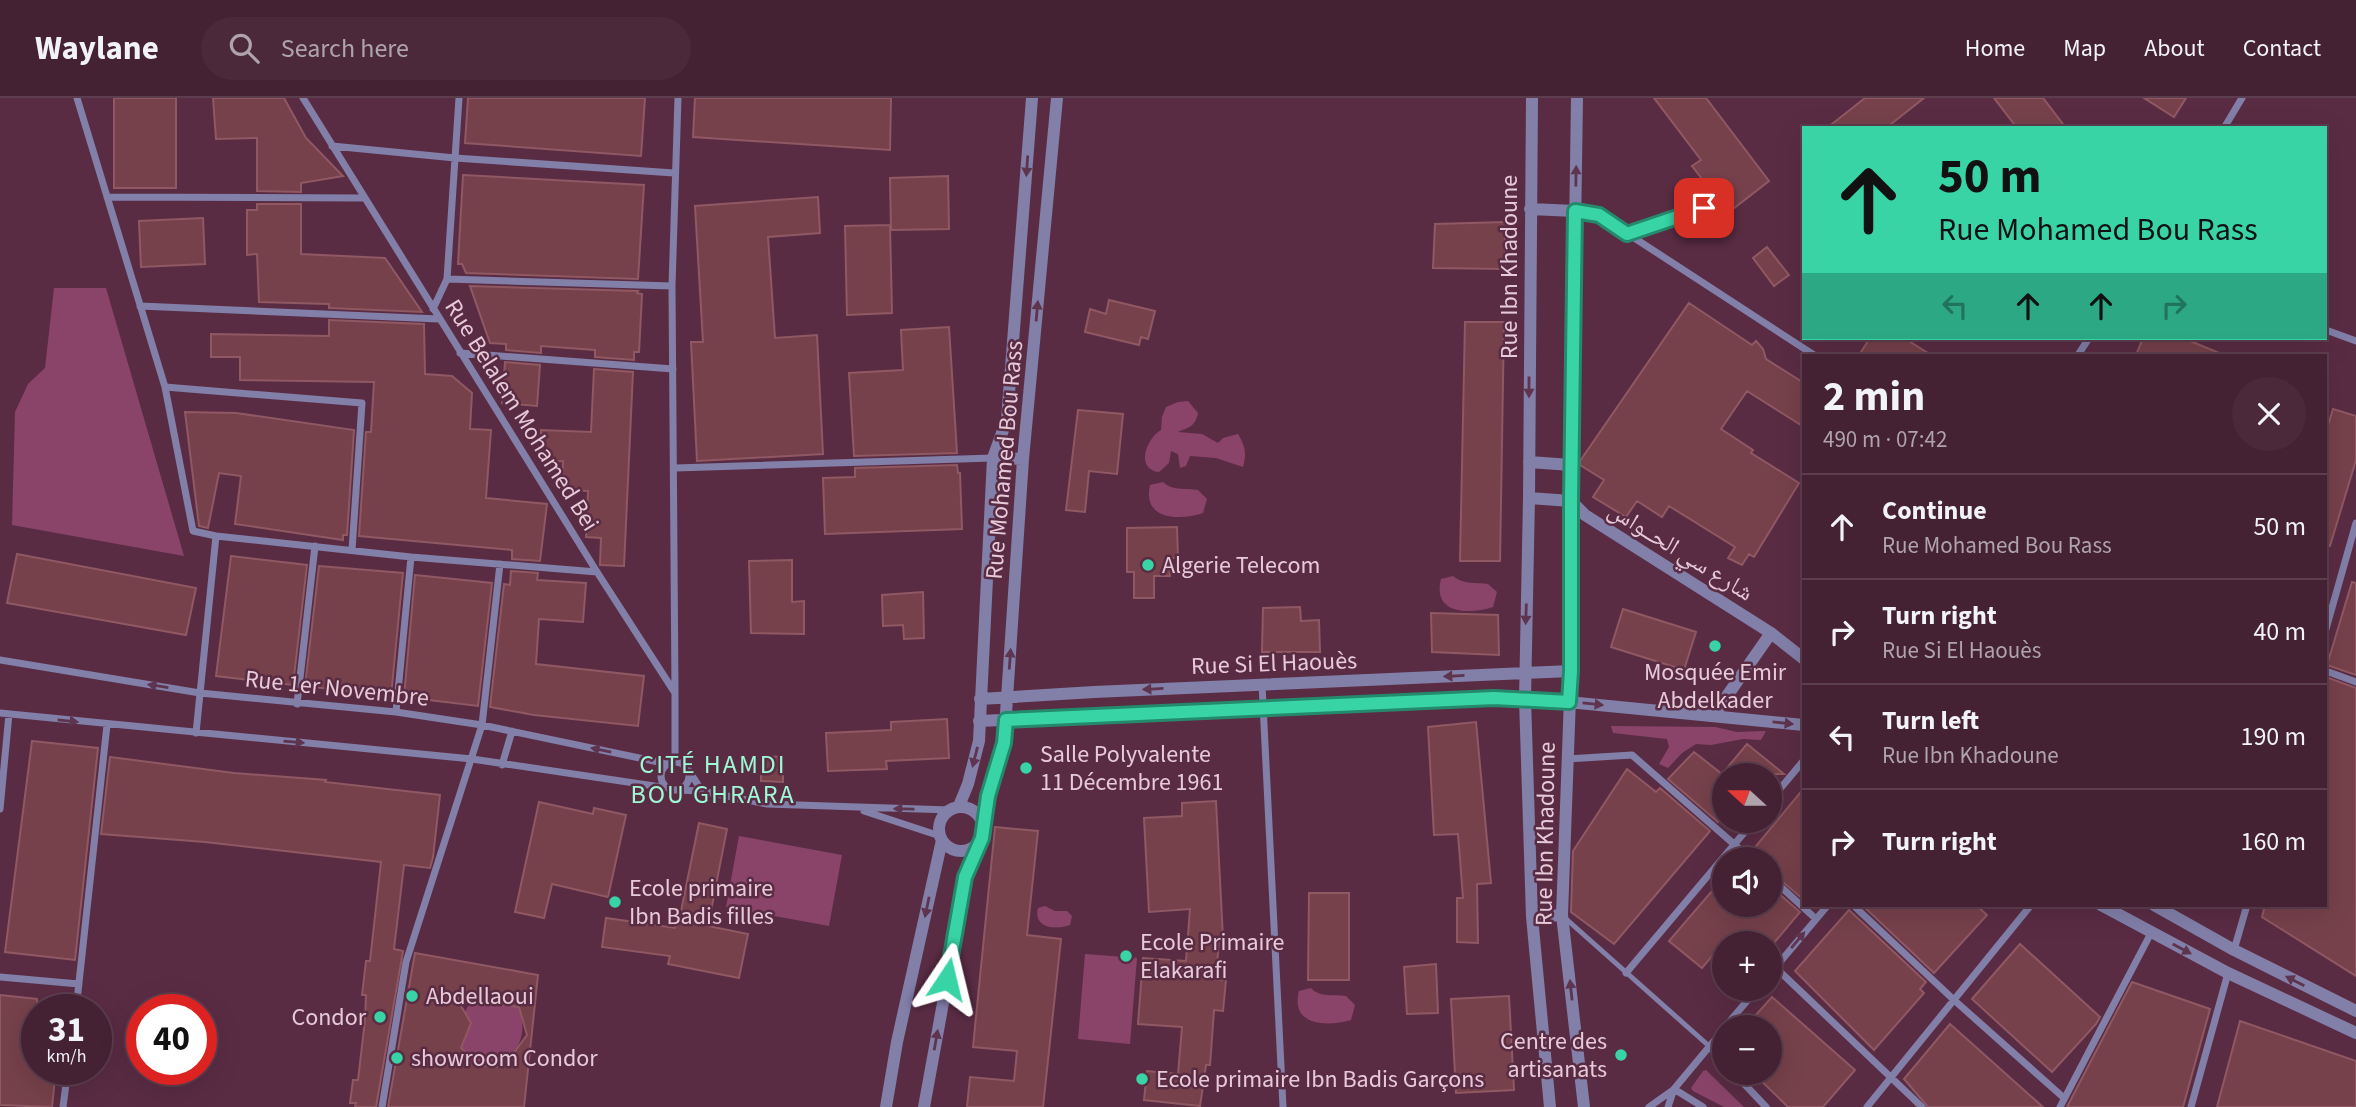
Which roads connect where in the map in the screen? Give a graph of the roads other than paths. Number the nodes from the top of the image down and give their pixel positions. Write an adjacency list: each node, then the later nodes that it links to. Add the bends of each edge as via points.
1 (77, 98): 14 (street)
2 (303, 98): 11 (street, Rue Belalem Mohamed Bei)
3 (459, 98): 12 (street)
4 (678, 98): 13 (street)
5 (1032, 98): 31 (street, Rue Mohamed Bou Rass, one-way to 31, via 1007,419)
6 (1057, 98): 32 (street, Rue Mohamed Bou Rass, one-way to 6)
7 (1532, 98): 17 (street, Rue Ibn Khadoune)
8 (1577, 98): 18 (street, Rue Ibn Khadoune, one-way to 8)
9 (2242, 98): 10 (street)
10 (2225, 126)
11 (332, 146): 12 (street); 15 (street, Rue Belalem Mohamed Bei)
12 (455, 158): 13 (street); 20 (street)
13 (674, 173): 21 (street)
14 (107, 197): 15 (street); 22 (street)
15 (364, 198): 23 (street, Rue Belalem Mohamed Bei)
16 (1704, 208): 19 (lane)
17 (1530, 209): 18 (street); 33 (street, Rue Ibn Khadoune, one-way to 33)
18 (1575, 211): 19 (street, via 1599,215); 34 (street, Rue Ibn Khadoune)
19 (1627, 234): 28 (street)
20 (447, 279): 21 (street); 23 (street)
21 (672, 286): 29 (street)
22 (140, 306): 24 (street); 30 (street)
23 (433, 309): 24 (street, Rue Belalem Mohamed Bei)
24 (439, 319): 27 (street, Rue Belalem Mohamed Bei)
25 (2327, 330): 26 (street)
26 (2356, 341)
27 (460, 353): 29 (street); 44 (street, Rue Belalem Mohamed Bei)
28 (1812, 354)
29 (673, 369): 35 (street)
30 (165, 387): 39 (street, via 193,531); 41 (street, via 362,403)
31 (993, 458): 32 (street); 35 (street); 58 (street, Rue Mohamed Bou Rass)
32 (1023, 459): 57 (street, Rue Mohamed Bou Rass, one-way to 32)
33 (1529, 462): 34 (street); 36 (street, Rue Ibn Khadoune)
34 (1572, 465): 37 (street, Rue Ibn Khadoune)
35 (674, 468): 56 (street)
36 (1530, 498): 37 (street); 51 (street, Rue Ibn Khadoune, one-way to 51)
37 (1571, 501): 46 (street, شارع سي الحــواس, via 1585,515); 49 (street, Rue Ibn Khadoune)
38 (2356, 523): 45 (street)
39 (216, 536): 40 (street); 55 (street)
40 (315, 546): 41 (street); 61 (street)
41 (352, 550): 42 (street)
42 (411, 557): 43 (street); 64 (street)
43 (500, 564): 44 (street); 70 (street)
44 (597, 572): 56 (street, Rue Belalem Mohamed Bei)
45 (2327, 625)
46 (1770, 633): 47 (street, شارع سي الحــواس); 66 (street)
47 (1802, 657)
48 (0, 660): 55 (street, Rue 1er Novembre, one-way to 48)
49 (1571, 671): 51 (street, Rue Si El Haouès); 60 (street, Rue Ibn Khadoune)
50 (2327, 671): 53 (street)
51 (1525, 673): 52 (street, Rue Si El Haouès, one-way to 52); 59 (street, Rue Ibn Khadoune)
52 (1333, 681): 54 (street, Rue Si El Haouès); 62 (street)
53 (2356, 682)
54 (1262, 684): 57 (street, Rue Si El Haouès, one-way to 57); 63 (street)
55 (200, 693): 61 (street, Rue 1er Novembre); 73 (street)
56 (675, 693): 77 (street)
57 (1007, 697): 58 (street, Rue Si El Haouès); 67 (street, Rue Mohamed Bou Rass)
58 (980, 699): 68 (street, Rue Mohamed Bou Rass)
59 (1525, 699): 60 (street, Rue Si El Haouès); 62 (street, Rue Si El Haouès); 102 (street, Rue Ibn Khadoune)
60 (1569, 702): 66 (street, Rue Si El Haouès, one-way to 66); 75 (street, Rue Ibn Khadoune)
61 (297, 704): 64 (street, Rue 1er Novembre)
62 (1335, 705): 63 (street, Rue Si El Haouès)
63 (1263, 708): 67 (street, Rue Si El Haouès); 130 (street)
64 (396, 712): 70 (street, Rue 1er Novembre)
65 (4, 714): 69 (street, one-way to 69); 85 (street)
66 (1713, 716): 71 (street, Rue Si El Haouès, one-way to 71)
67 (1006, 720): 68 (street, Rue Si El Haouès); 86 (street, Rue Mohamed Bou Rass)
68 (979, 721): 84 (street, Rue Mohamed Bou Rass, one-way to 84, via 968,784)
69 (107, 725): 73 (street); 111 (street)
70 (482, 725): 72 (street, Rue 1er Novembre); 74 (street)
71 (1802, 725)
72 (512, 731): 77 (street, Rue 1er Novembre, one-way to 72); 78 (street)
73 (196, 733): 74 (street, one-way to 74)
74 (472, 759): 78 (street); 127 (street, via 406,962)
75 (1567, 759): 90 (street, via 1632,755); 101 (street, Rue Ibn Khadoune)
76 (1802, 762): 80 (street)
77 (671, 763): 79 (street); 81 (street, via 661,776)
78 (502, 765): 81 (street)
79 (687, 769): 81 (street, via 688,783); 82 (street)
80 (1782, 786)
81 (671, 789): 82 (street)
82 (702, 791): 83 (street, via 767,804)
83 (857, 808): 84 (street, one-way to 83); 88 (street)
84 (955, 808): 86 (street, via 974,810); 88 (street, via 941,821)
85 (0, 809)
86 (983, 823): 89 (street)
87 (1744, 833): 90 (street)
88 (941, 838): 89 (street, via 959,851); 128 (street, one-way to 128)
89 (978, 844): 129 (street, one-way to 89, via 965,877)
90 (1734, 844): 91 (street); 107 (street)
91 (1737, 847)
92 (1782, 888): 93 (street)
93 (1802, 906)
94 (1803, 907): 103 (street)
95 (1826, 907): 103 (street)
96 (1855, 907): 113 (street)
97 (2029, 907): 113 (street)
98 (2105, 907): 104 (street)
99 (2158, 907): 105 (street)
100 (2246, 907): 105 (street)
101 (1562, 915): 102 (street); 107 (lane); 132 (street, Rue Ibn Khadoune, one-way to 101)
102 (1532, 917): 131 (street, Rue Ibn Khadoune)
103 (1816, 919): 106 (street, one-way to 103)
104 (2151, 933): 108 (street, one-way to 108); 125 (street)
105 (2234, 950): 108 (street); 115 (street, one-way to 105)
106 (1782, 959)
107 (1626, 973): 119 (lane)
108 (2228, 973): 117 (street); 140 (street)
109 (1782, 974): 121 (street)
110 (0, 977): 111 (street)
111 (79, 984): 112 (street)
112 (78, 994)
113 (1954, 1000): 121 (street); 125 (street)
114 (1747, 1001): 116 (street)
115 (2356, 1011)
116 (1735, 1015)
117 (2354, 1033)
118 (1712, 1042): 119 (street)
119 (1709, 1046): 120 (street); 124 (street)
120 (1712, 1049)
121 (1891, 1078): 137 (street); 138 (street)
122 (66, 1085): 126 (street)
123 (1745, 1085): 136 (street)
124 (1674, 1089): 133 (street); 134 (street); 135 (street)
125 (2064, 1098): 139 (street)
126 (64, 1107)
127 (382, 1107)
128 (886, 1107)
129 (924, 1107)
130 (1283, 1107)
131 (1550, 1107)
132 (1584, 1107)
133 (1649, 1107)
134 (1668, 1107)
135 (1703, 1107)
136 (1766, 1107)
137 (1867, 1107)
138 (1922, 1107)
139 (2060, 1107)
140 (2191, 1107)

